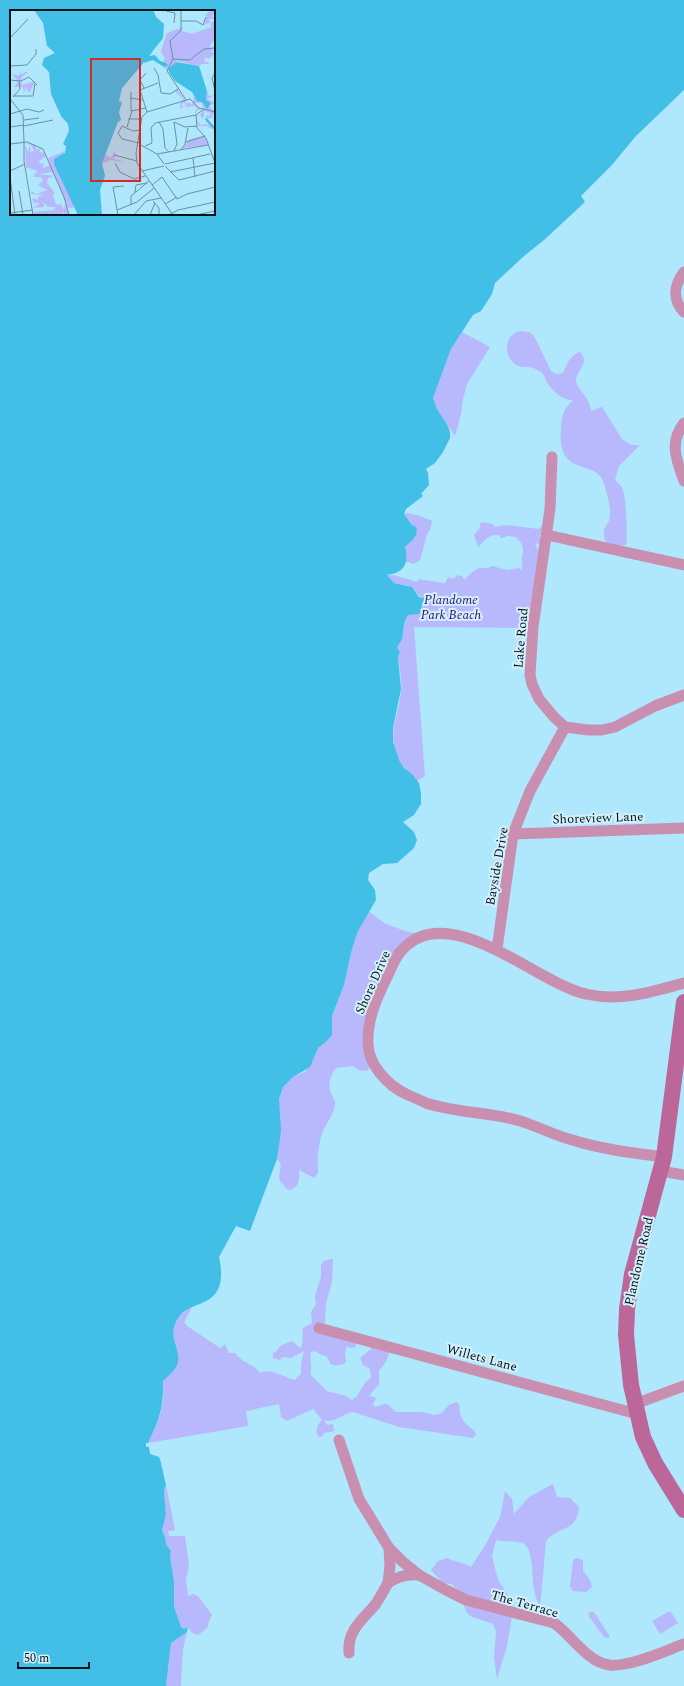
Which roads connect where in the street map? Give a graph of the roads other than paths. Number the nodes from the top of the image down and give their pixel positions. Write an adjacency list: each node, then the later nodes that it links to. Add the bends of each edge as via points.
1 (684, 272): 2 (street, via 678,279 675,290)
2 (684, 312)
3 (684, 423): 5 (street, via 677,431 674,442)
4 (552, 457): 6 (street, Lake Road)
5 (684, 480)
6 (547, 534): 7 (street); 9 (street, Lake Road, via 533,627 530,675 539,699)
7 (684, 565)
8 (684, 695): 9 (street, via 655,706 614,727 588,730)
9 (565, 727): 11 (street, Bayside Drive, via 530,791)
10 (684, 828): 11 (street, Shoreview Lane)
11 (514, 834): 12 (street, Bayside Drive)
12 (497, 949): 13 (street, Shore Drive, via 564,988 585,994 606,997 642,995); 15 (street, Shore Drive, via 472,939 442,934 420,937 403,948 382,988 368,1029 368,1048 380,1072 399,1091 427,1103 518,1120 568,1139)
13 (684, 983)
14 (684, 1002): 15 (main road, Plandome Road)
15 (662, 1164): 16 (street, Shore Drive); 19 (main road, Plandome Road, via 632,1274 627,1309 626,1347)
16 (684, 1175)
17 (319, 1328): 19 (street, Willets Lane)
18 (684, 1386): 19 (street)
19 (636, 1409): 21 (main road, Plandome Road, via 649,1453)
20 (339, 1440): 22 (street, The Terrace, via 359,1499)
21 (684, 1510)
22 (389, 1548): 23 (street, The Terrace); 24 (street, The Terrace)
23 (419, 1575): 24 (street, via 401,1575); 25 (street, The Terrace, via 466,1600 554,1623 590,1656 602,1663 618,1665)
24 (388, 1583): 26 (street, The Terrace, via 375,1604 353,1630 348,1642)
25 (684, 1644)
26 (349, 1653)

